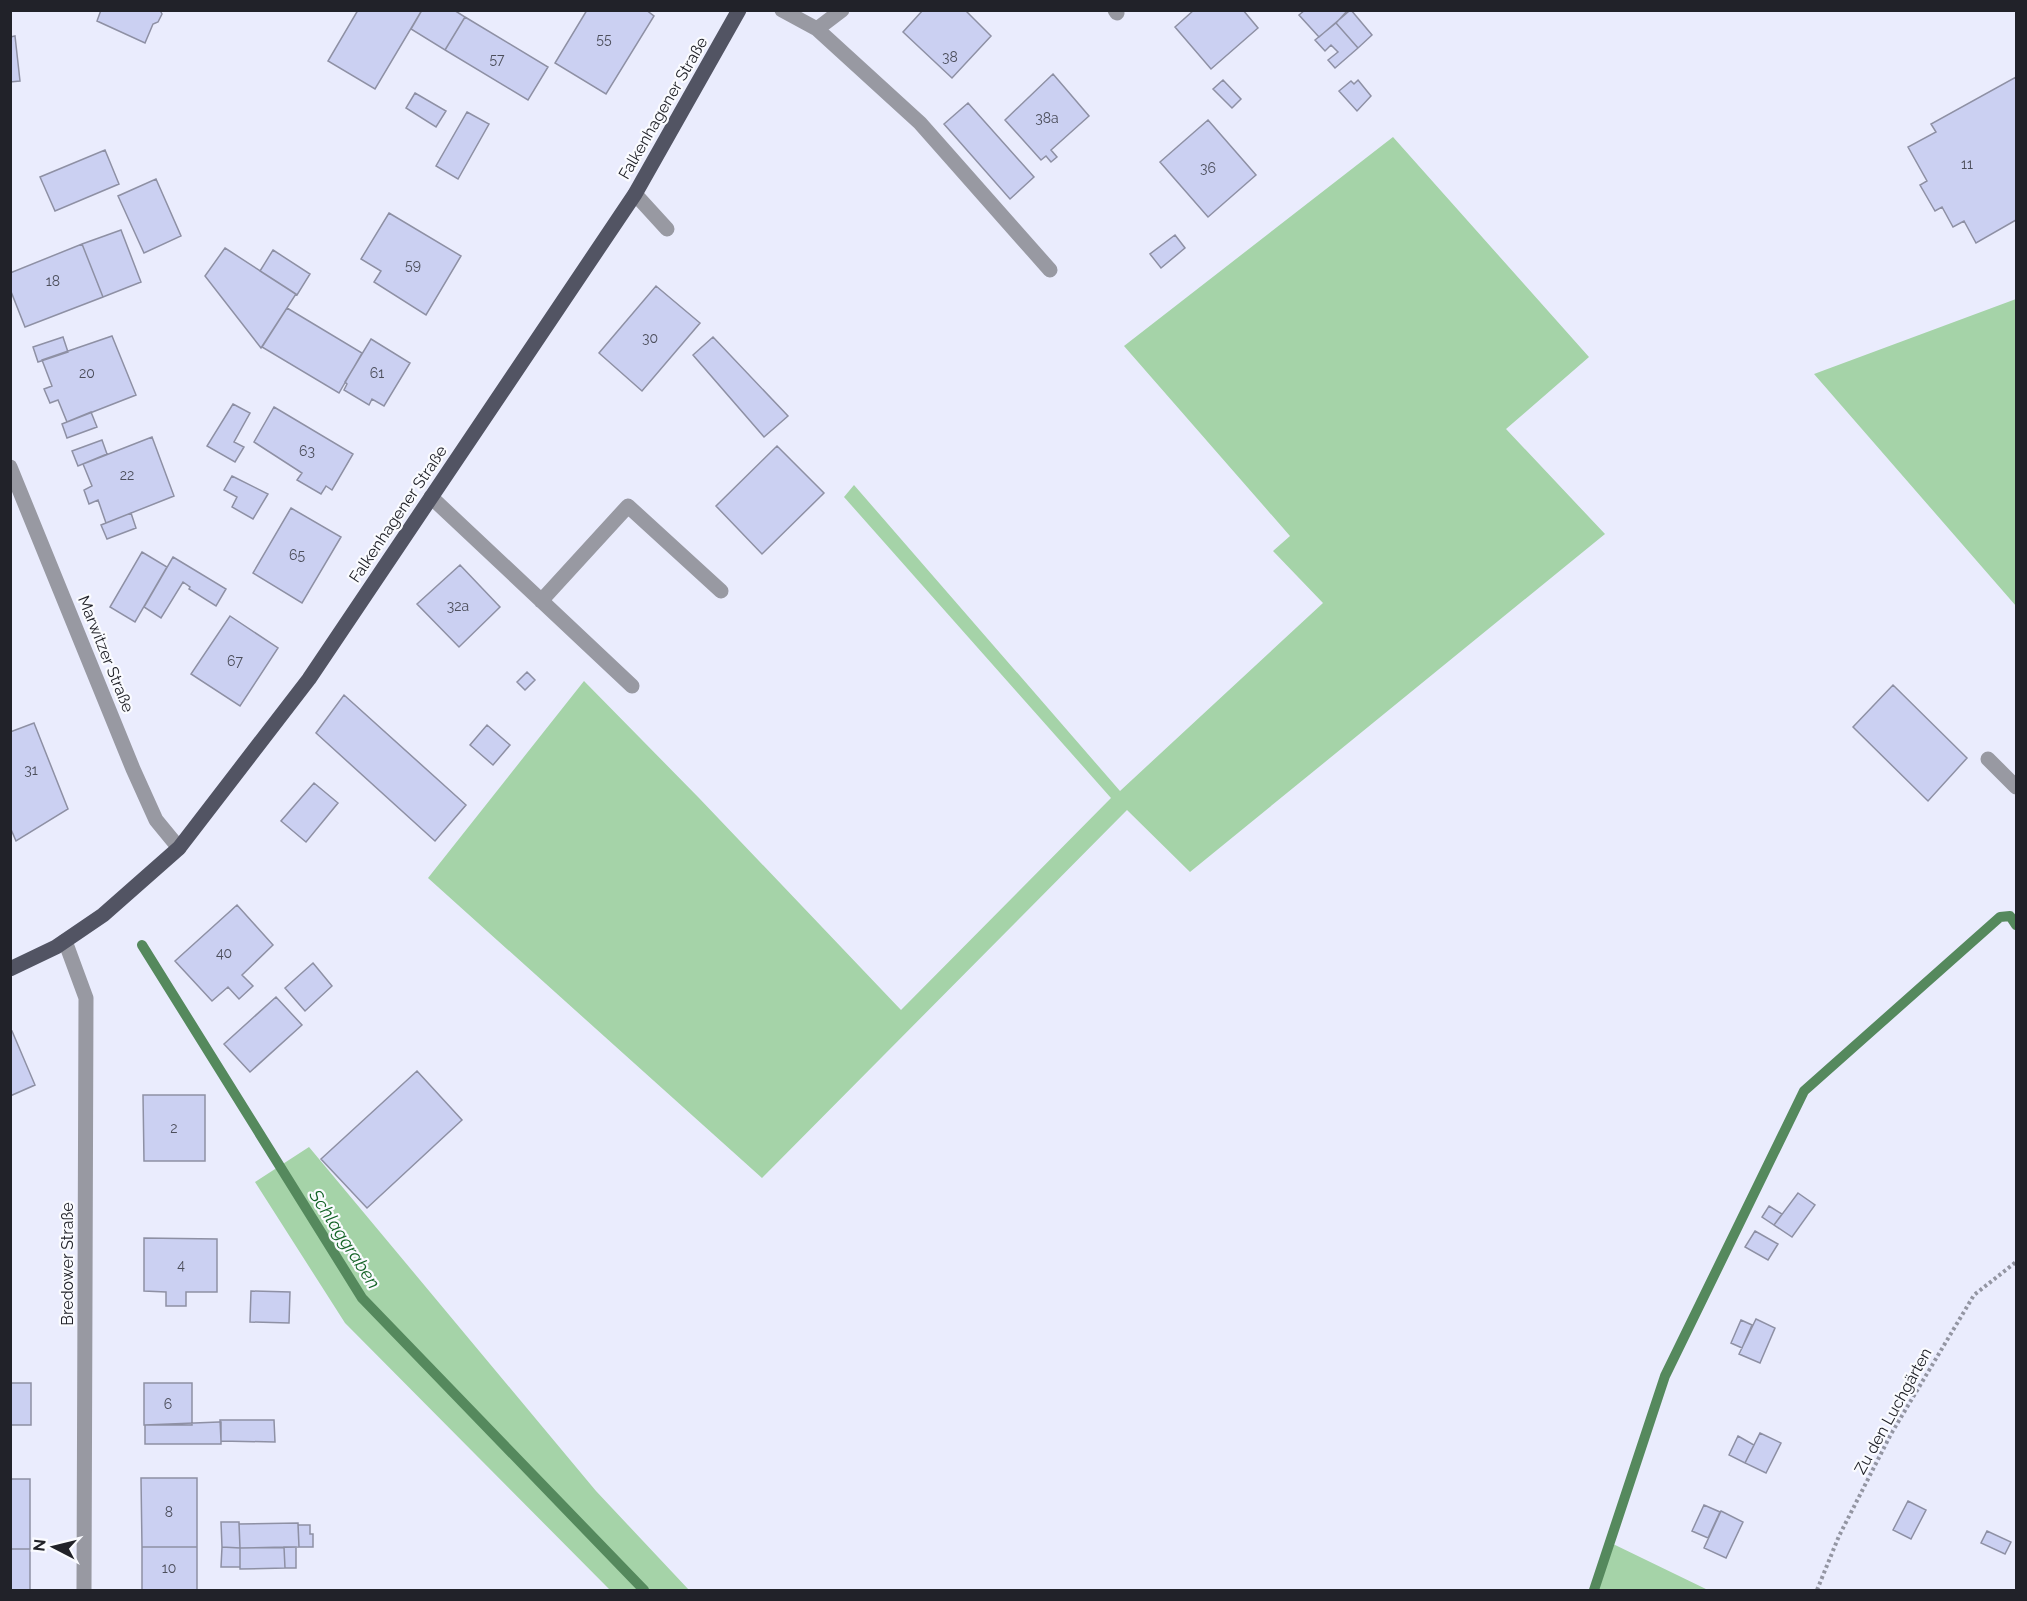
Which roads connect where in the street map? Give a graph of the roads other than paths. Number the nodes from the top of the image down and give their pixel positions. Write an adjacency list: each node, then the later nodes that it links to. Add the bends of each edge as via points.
1 (740, 10): 5 (main road, Falkenhagener Straße)
2 (782, 10): 4 (street)
3 (842, 10): 4 (street)
4 (817, 29): 7 (street, via 920,123)
5 (634, 194): 6 (street); 9 (main road, Falkenhagener Straße)
6 (667, 230)
7 (1050, 270)
8 (10, 467): 15 (street, Marwitzer Straße, via 133,769 156,820)
9 (430, 497): 11 (street); 15 (main road, Falkenhagener Straße, via 309,678)
10 (721, 591): 11 (street, via 628,506)
11 (541, 602): 12 (street)
12 (632, 686)
13 (1988, 759): 14 (street)
14 (2016, 787)
15 (179, 848): 16 (main road, Falkenhagener Straße, via 103,915)
16 (66, 941): 17 (main road, Falkenhagener Straße); 18 (street, Bredower Straße, via 86,998)
17 (10, 969)
18 (84, 1590)

